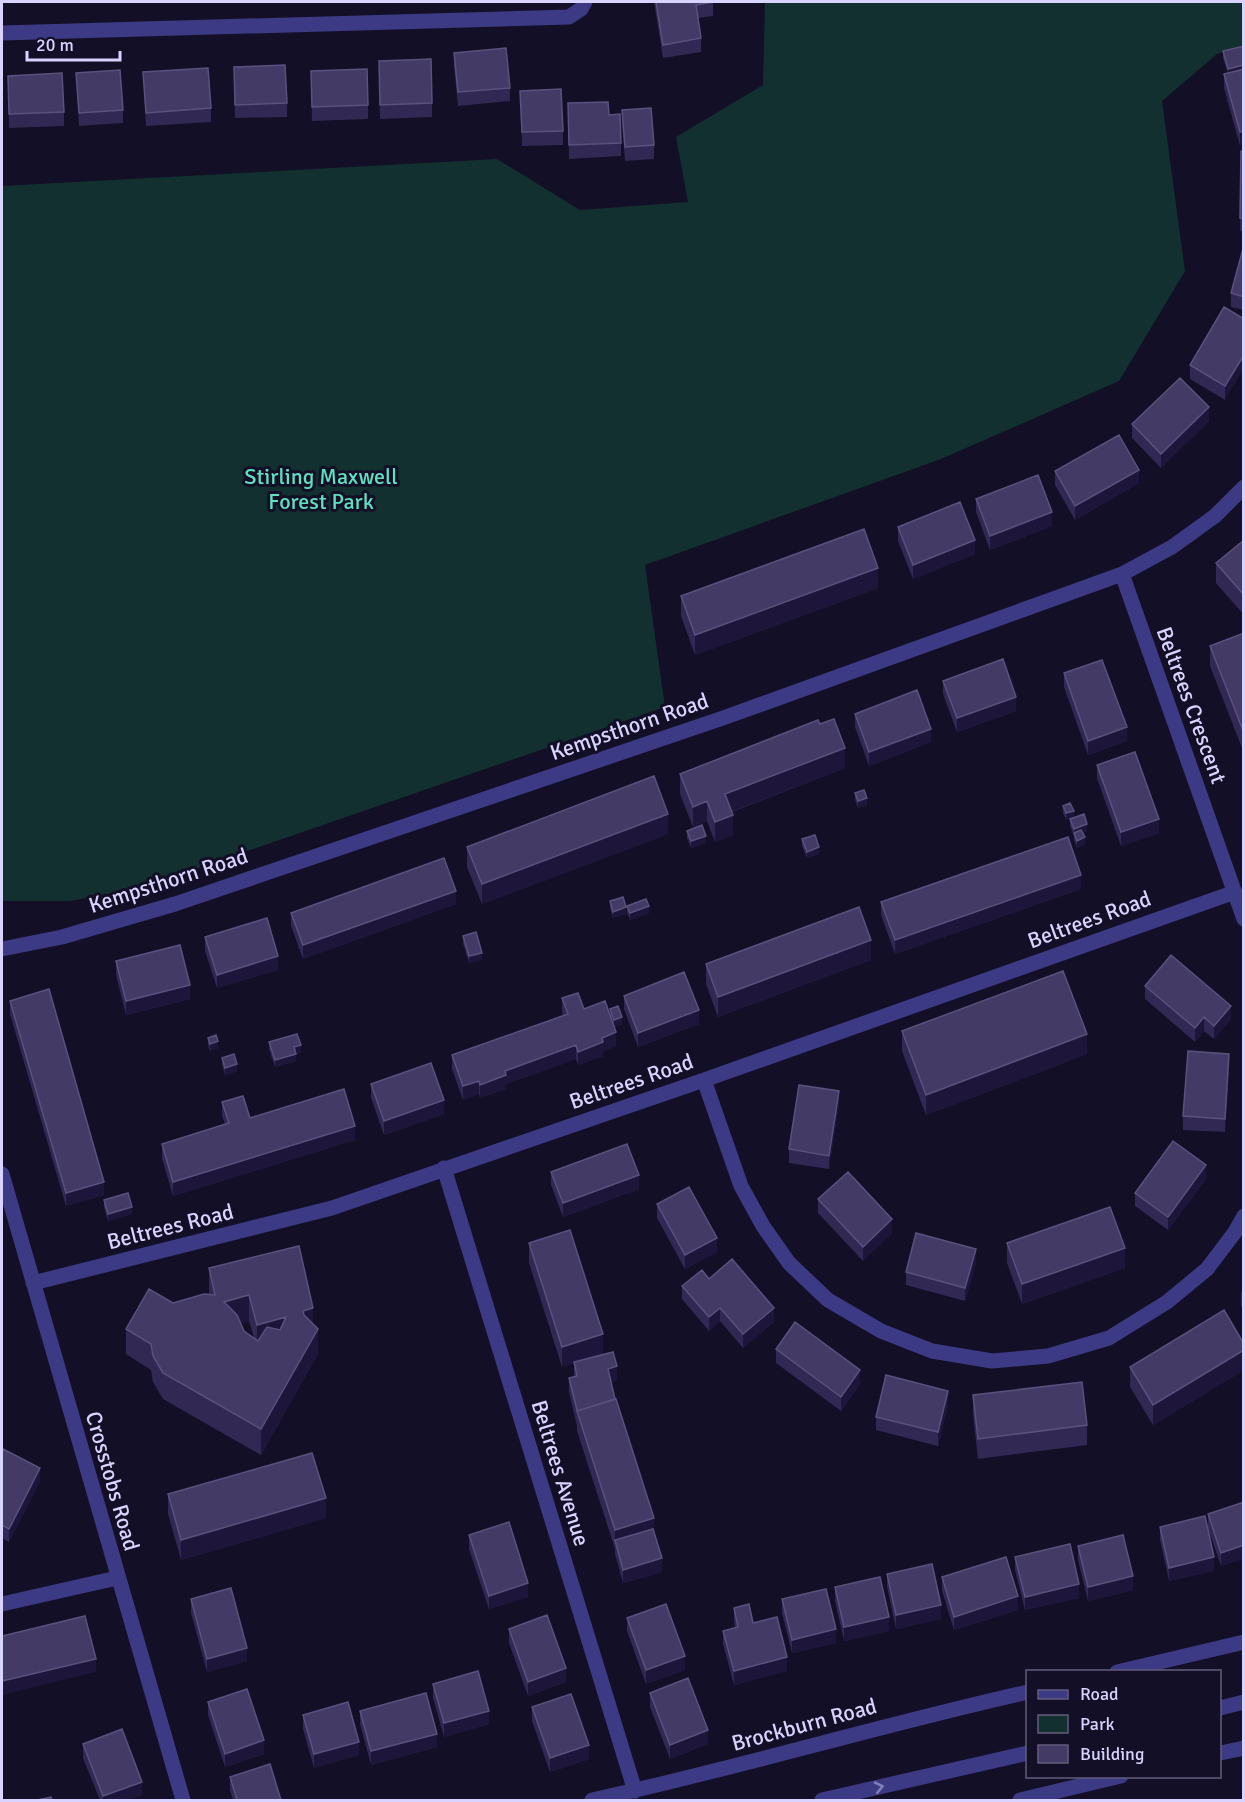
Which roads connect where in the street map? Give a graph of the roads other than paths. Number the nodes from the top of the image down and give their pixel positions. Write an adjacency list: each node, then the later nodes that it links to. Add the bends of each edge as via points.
1 (585, 2): 2 (street, via 569,17)
2 (2, 33)
3 (1244, 487): 4 (street, Kempsthorn Road, via 1215,516 1172,547)
4 (1122, 574): 5 (street, Beltrees Crescent); 7 (street, Kempsthorn Road, via 713,721 175,904 62,937)
5 (1235, 892): 6 (street, Beltrees Crescent); 8 (street, Beltrees Road)
6 (1244, 919)
7 (2, 949)
8 (704, 1080): 9 (street, Beltrees Road); 11 (street, via 741,1186 789,1263 828,1300 881,1331 932,1351 992,1361 1048,1356 1109,1338 1167,1302 1208,1269)
9 (444, 1168): 12 (street, Beltrees Road, via 332,1208); 24 (street, Beltrees Avenue)
10 (2, 1174): 12 (street, Crosstobs Road)
11 (1244, 1216)
12 (33, 1284): 13 (street, Crosstobs Road)
13 (117, 1578): 14 (street); 25 (street, Crosstobs Road)
14 (2, 1604)
15 (1244, 1642): 16 (street)
16 (1121, 1670)
17 (1026, 1692): 24 (street, Brockburn Road)
18 (1244, 1702): 19 (street)
19 (1221, 1708)
20 (1244, 1748): 22 (street)
21 (1026, 1753): 27 (street, one-way to 21)
22 (1221, 1753)
23 (1113, 1778): 28 (street)
24 (634, 1791): 26 (street, Brockburn Road)
25 (183, 1800)
26 (592, 1800)
27 (822, 1800)
28 (1020, 1800)

